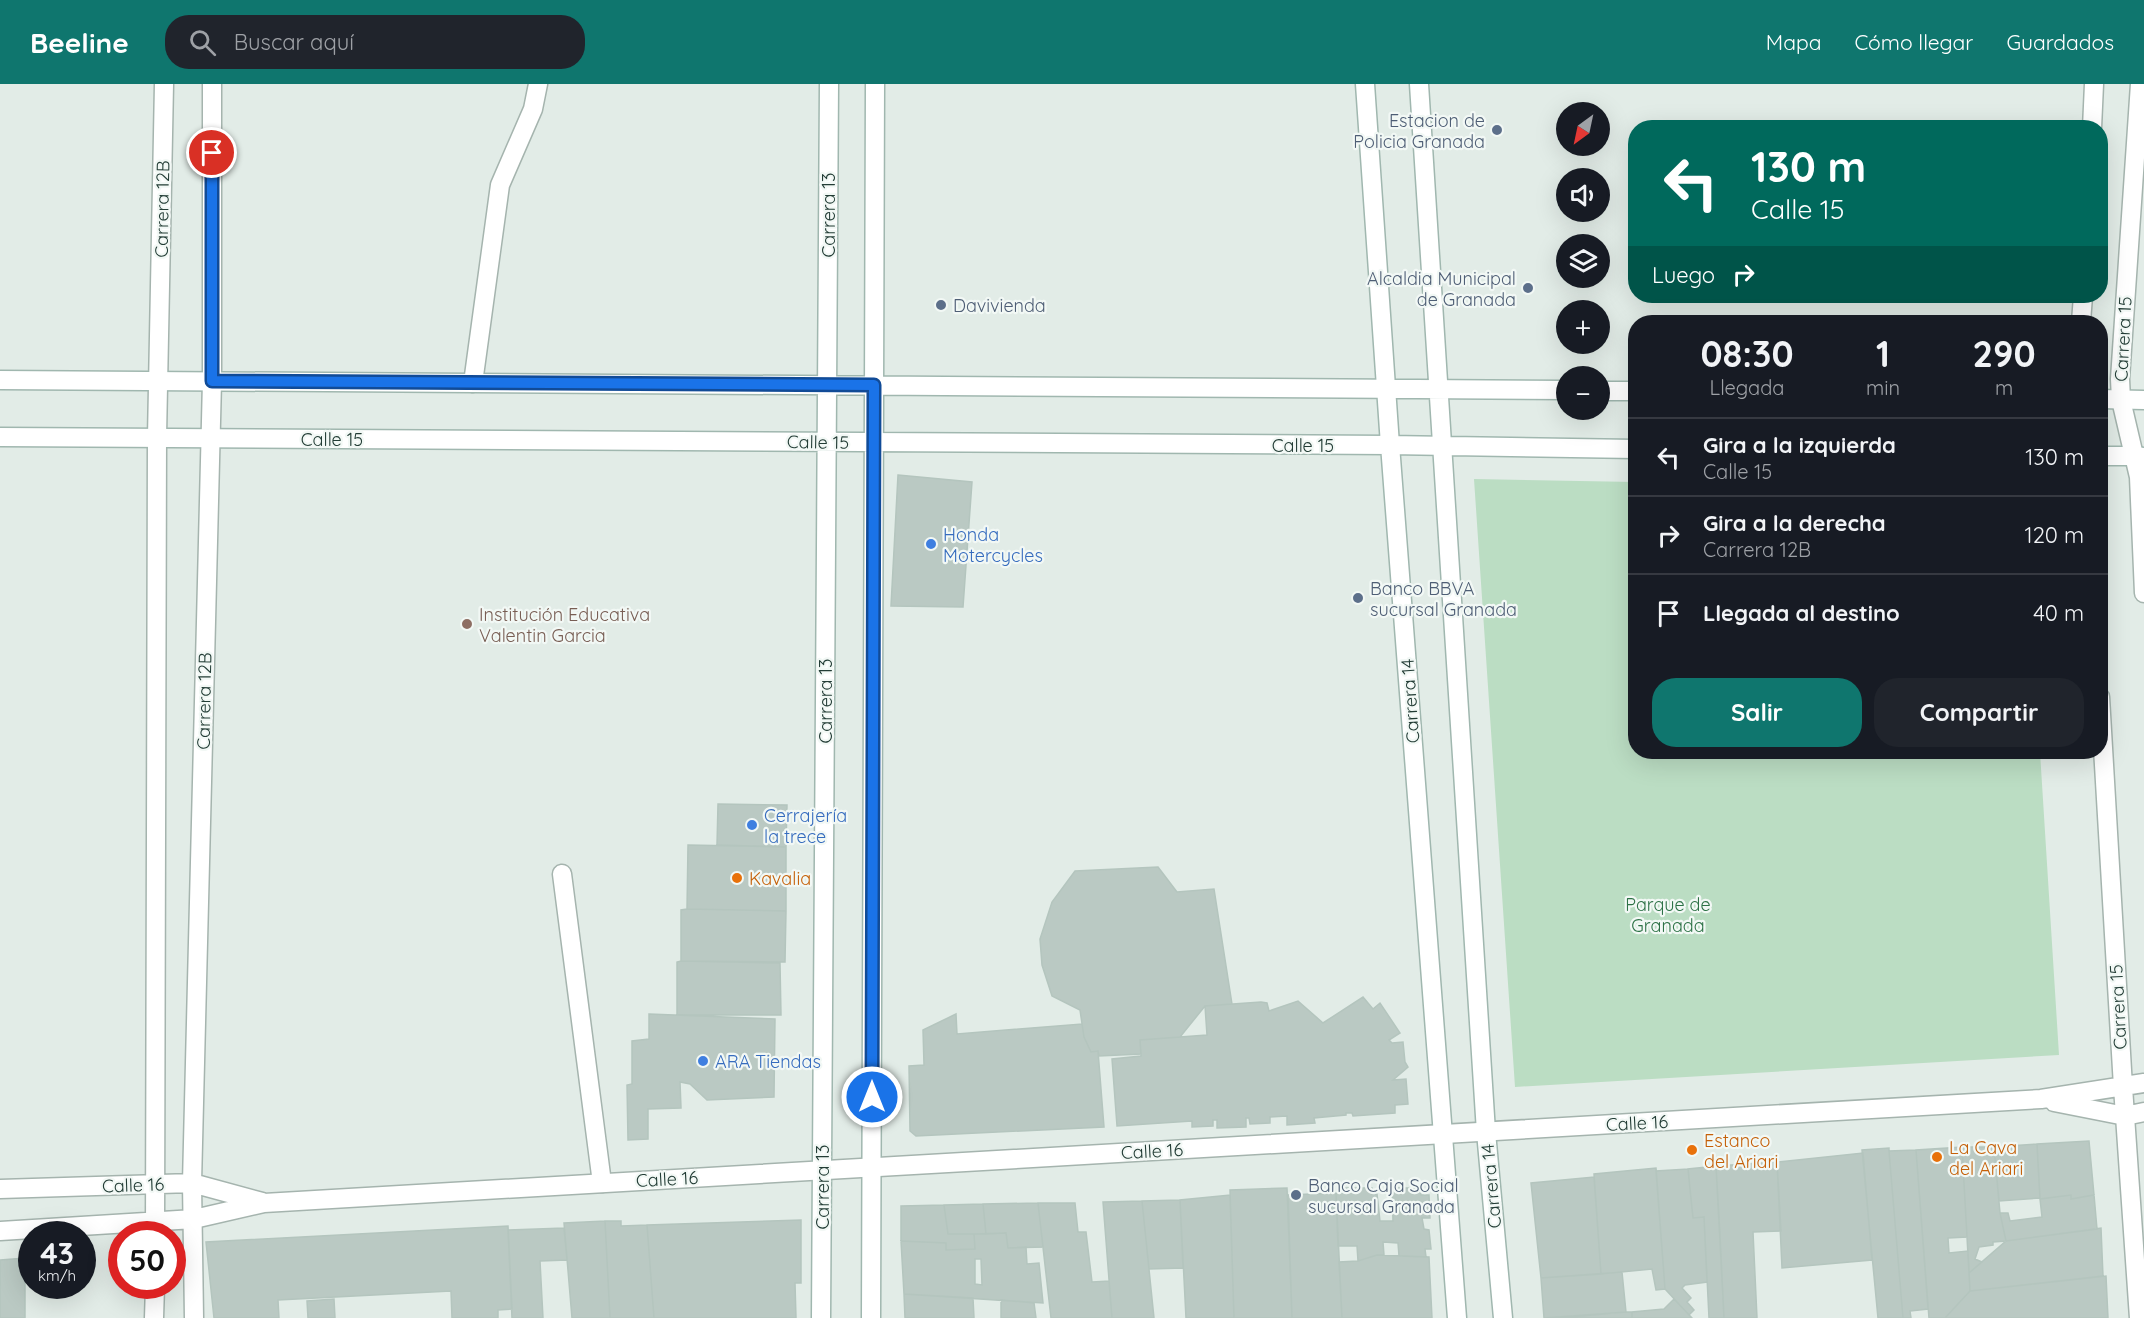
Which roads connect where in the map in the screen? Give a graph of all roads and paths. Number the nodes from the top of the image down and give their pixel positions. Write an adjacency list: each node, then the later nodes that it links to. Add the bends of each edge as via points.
1 (164, 84): 12 (street, Carrera 12B)
2 (212, 84): 13 (street, Carrera 12B)
3 (538, 84): 14 (street, via 532,109 500,184)
4 (830, 84): 15 (street, Carrera 13)
5 (875, 84): 16 (street)
6 (1365, 84): 17 (street, Carrera 14)
7 (1419, 84): 18 (street, Carrera 14)
8 (2094, 84): 10 (street)
9 (2140, 84): 23 (street, Carrera 15)
10 (2092, 120)
11 (0, 380): 12 (street)
12 (159, 381): 13 (street); 26 (street, Carrera 12B)
13 (212, 381): 14 (street); 27 (street, Carrera 12B)
14 (473, 383): 15 (street)
15 (827, 385): 16 (street); 28 (street, Carrera 13)
16 (874, 385): 17 (street); 29 (street)
17 (1386, 388): 18 (street); 30 (street, Carrera 14)
18 (1438, 388): 19 (street); 31 (street, Carrera 14)
19 (1556, 390)
20 (1610, 391): 21 (street)
21 (1628, 391)
22 (2108, 399): 23 (street)
23 (2121, 400): 24 (street); 34 (street, Carrera 15)
24 (2144, 400)
25 (0, 436): 26 (street, Calle 15)
26 (157, 437): 27 (street, Calle 15); 49 (street, Carrera 12B)
27 (211, 439): 28 (street, Calle 15); 47 (street, Carrera 12B)
28 (826, 442): 29 (street, Calle 15); 46 (street, Carrera 13)
29 (873, 442): 30 (street, Calle 15); 45 (street)
30 (1390, 445): 31 (street, Calle 15); 44 (street, Carrera 14)
31 (1442, 446): 32 (street, Calle 15); 43 (street, Carrera 14)
32 (1628, 449)
33 (2108, 456): 34 (street)
34 (2139, 456): 35 (street, Carrera 15)
35 (2144, 593)
36 (2104, 759): 39 (street, Carrera 15)
37 (562, 874): 48 (street)
38 (2144, 1083): 39 (street, Calle 16)
39 (2123, 1087): 40 (street, Calle 16); 42 (street, Carrera 15)
40 (2041, 1100): 42 (street, Calle 16); 43 (street, Calle 16)
41 (2144, 1112): 42 (street, Calle 16)
42 (2125, 1116): 64 (street, Carrera 15)
43 (1486, 1132): 44 (street, Calle 16); 63 (street, Carrera 14)
44 (1443, 1134): 45 (street, Calle 16); 62 (street, Carrera 14)
45 (872, 1168): 46 (street, Calle 16); 61 (street)
46 (822, 1171): 48 (street, Calle 16); 60 (street, Carrera 13)
47 (192, 1183): 49 (street, Calle 16); 51 (street, Calle 16); 52 (street, Carrera 12B)
48 (602, 1183): 51 (street, Calle 16)
49 (156, 1184): 50 (street, Calle 16); 53 (street, Carrera 12B)
50 (0, 1189)
51 (264, 1203): 52 (street, Calle 16)
52 (194, 1219): 54 (street, Calle 16); 59 (street, Carrera 12B)
53 (155, 1221)
54 (185, 1221)
55 (108, 1229): 56 (street, Calle 16)
56 (0, 1231)
57 (155, 1299): 58 (street)
58 (154, 1318)
59 (194, 1318)
60 (821, 1318)
61 (871, 1318)
62 (1457, 1318)
63 (1503, 1318)
64 (2139, 1318)

